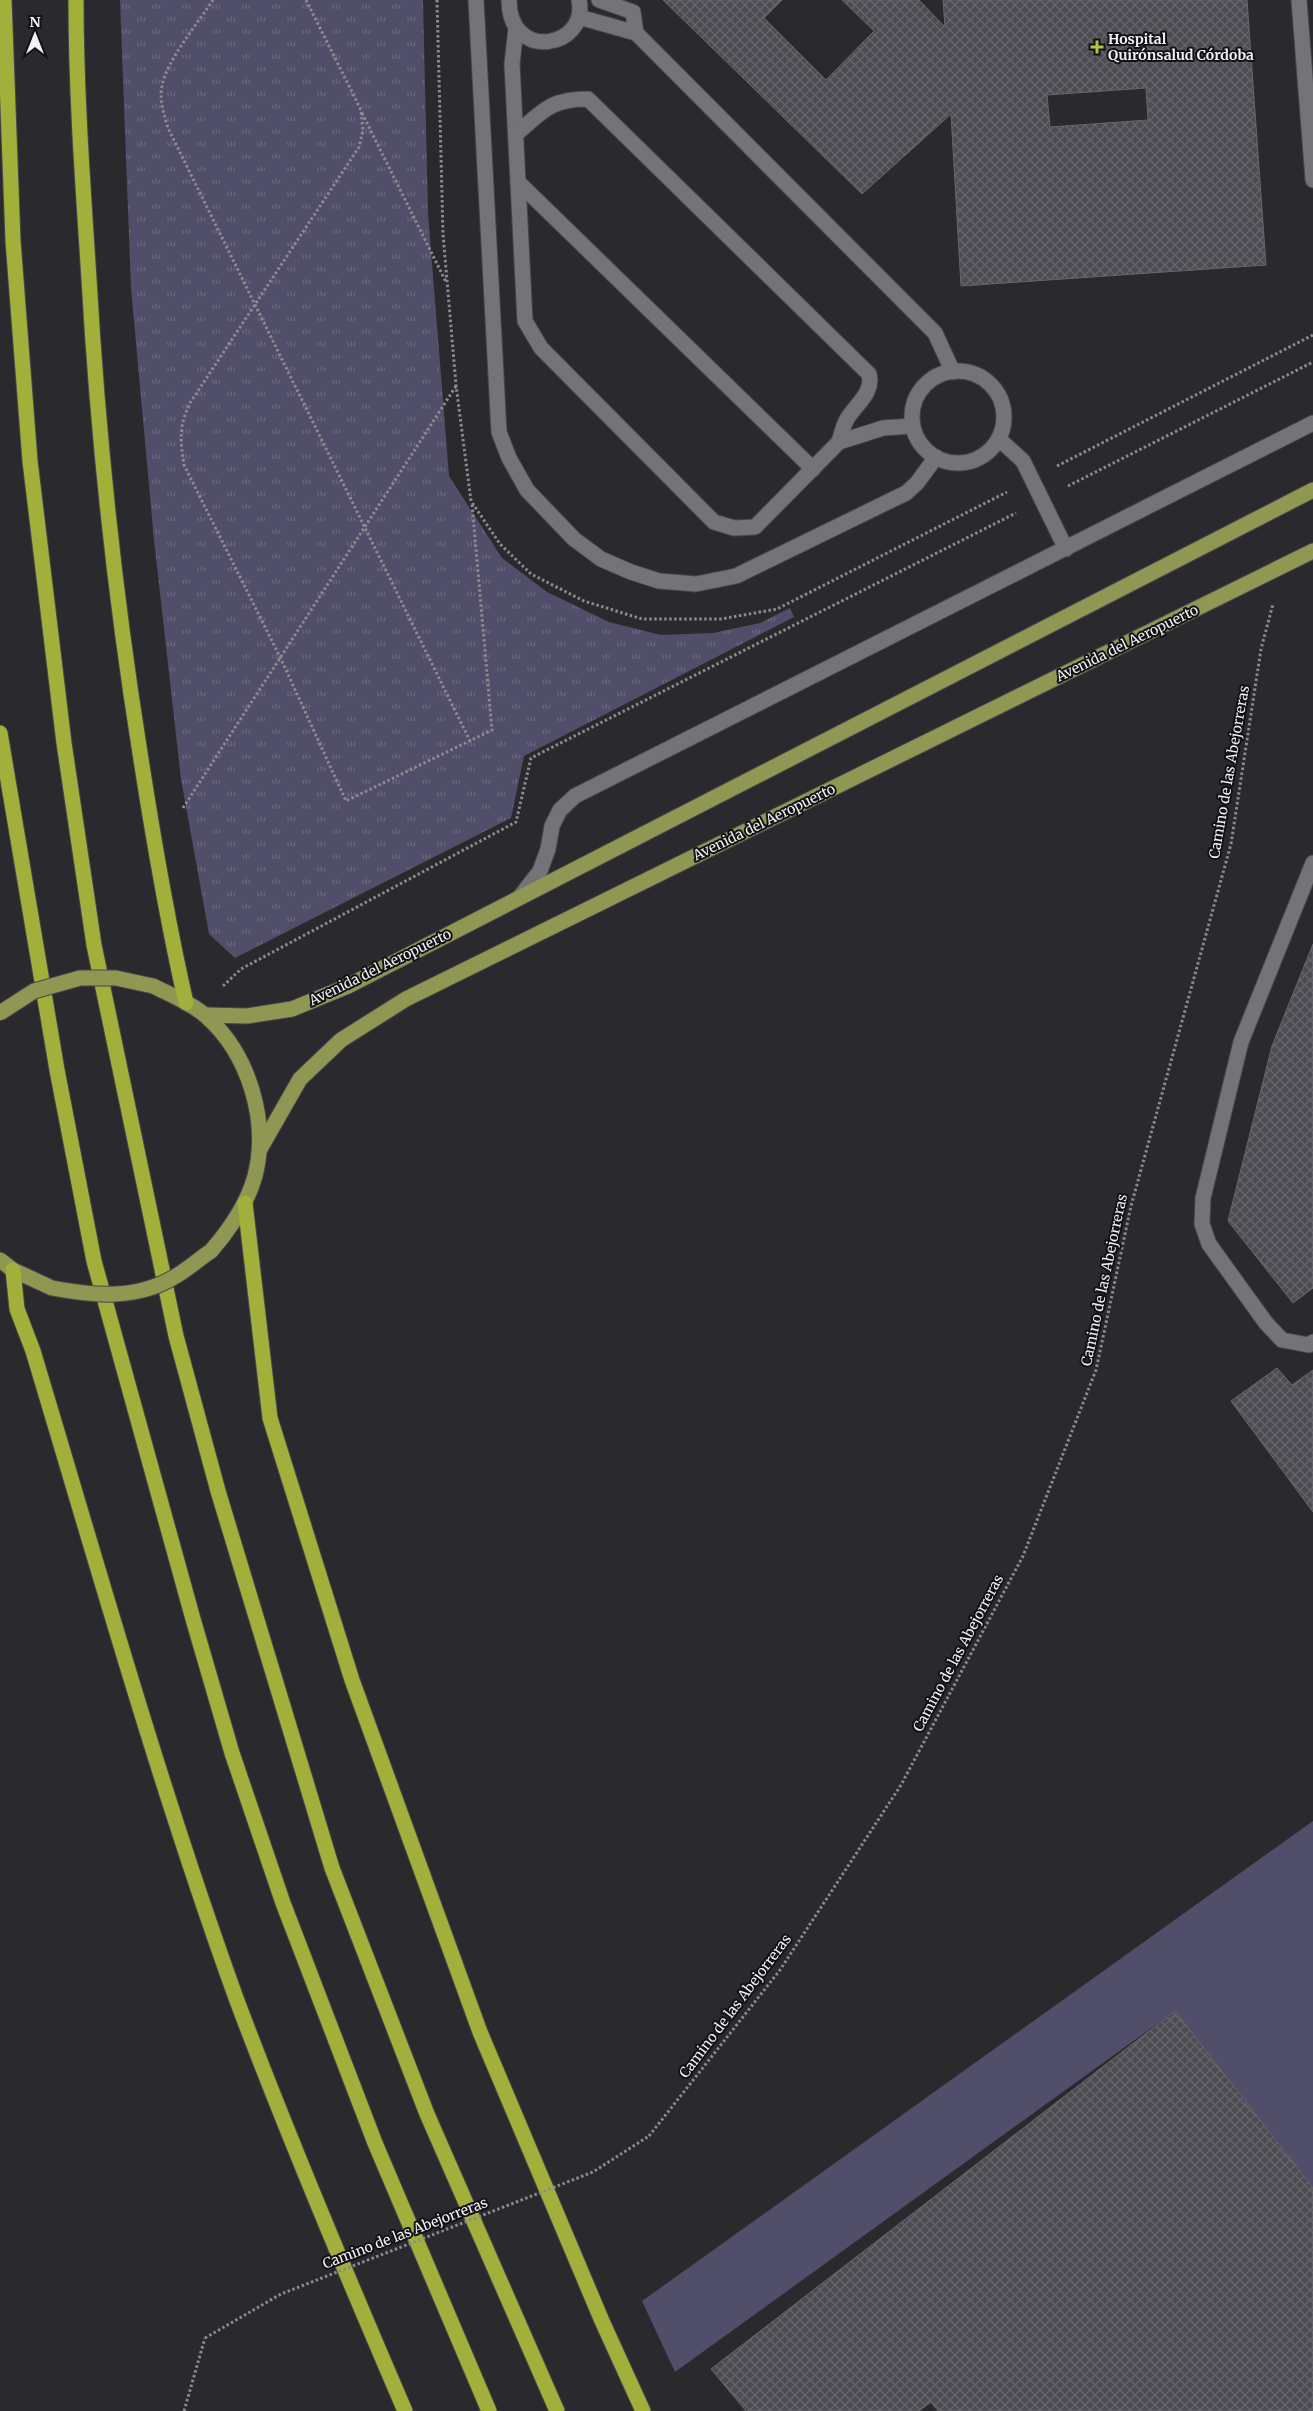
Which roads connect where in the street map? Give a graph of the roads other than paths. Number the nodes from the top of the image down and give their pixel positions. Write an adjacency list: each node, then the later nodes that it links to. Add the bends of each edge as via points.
1 (4, 0): 38 (highway, via 12,223 26,412 61,724 94,945 176,1336 218,1491 332,1868 427,2114)
2 (76, 0): 28 (highway, via 83,192 105,486 119,610 157,865)
3 (476, 0): 20 (street, via 499,432 527,490 574,539 602,559 658,581 696,584 736,576 906,493)
4 (509, 0): 10 (street, via 509,15)
5 (579, 0): 9 (street)
6 (599, 0): 8 (street)
7 (1299, 0): 13 (street)
8 (636, 6): 11 (street)
9 (578, 17): 10 (street, via 566,35 557,40 542,42 527,38); 11 (street)
10 (516, 28): 12 (street, via 512,64)
11 (636, 34): 15 (street, via 935,333)
12 (516, 134): 14 (street); 19 (street, via 546,108 566,99 588,99 869,374 871,382 847,420)
13 (1313, 180)
14 (518, 182): 21 (street); 21 (street, via 525,321 541,348 714,522 734,528 755,527)
15 (953, 372): 17 (street, via 926,384 912,410); 18 (street, via 970,373 985,380 996,392 1003,407 1004,424)
16 (1313, 423): 23 (street, Avenida del Aeropuerto)
17 (912, 426): 19 (street, via 884,428); 20 (street, via 918,440)
18 (999, 439): 20 (street, via 988,452 974,460 958,463); 23 (street, via 1023,460)
19 (839, 442): 21 (street)
20 (936, 457)
21 (813, 469)
22 (1313, 490): 27 (main road, Avenida del Aeropuerto)
23 (1066, 549): 27 (street, Avenida del Aeropuerto, via 575,796 560,810 552,826 540,871)
24 (1313, 551): 31 (main road, Avenida del Aeropuerto, via 406,998 341,1040 300,1079)
25 (0, 733): 37 (highway, via 57,1070 94,1261 195,1629 232,1753 283,1903 376,2143)
26 (1313, 863): 35 (street, via 1241,1042 1203,1198 1202,1224 1209,1244 1266,1323 1282,1340 1309,1345)
27 (519, 898): 30 (main road, Avenida del Aeropuerto, via 348,986 292,1009 248,1016)
28 (186, 1003): 29 (main road, bridge, via 153,986 116,978 80,978 34,991); 30 (main road)
29 (0, 1013)
30 (205, 1015): 31 (main road, via 240,1058 254,1093)
31 (260, 1148): 32 (main road)
32 (245, 1203): 34 (main road, bridge, via 211,1251 175,1277 151,1287 124,1294 89,1295 52,1288); 39 (highway, via 270,1418 352,1680 480,2032)
33 (0, 1260): 34 (main road)
34 (14, 1270): 36 (highway, via 17,1309 33,1351 157,1766 236,1997 328,2233)
35 (1313, 1342)
36 (405, 2411)
37 (489, 2411)
38 (556, 2411)
39 (643, 2411)

